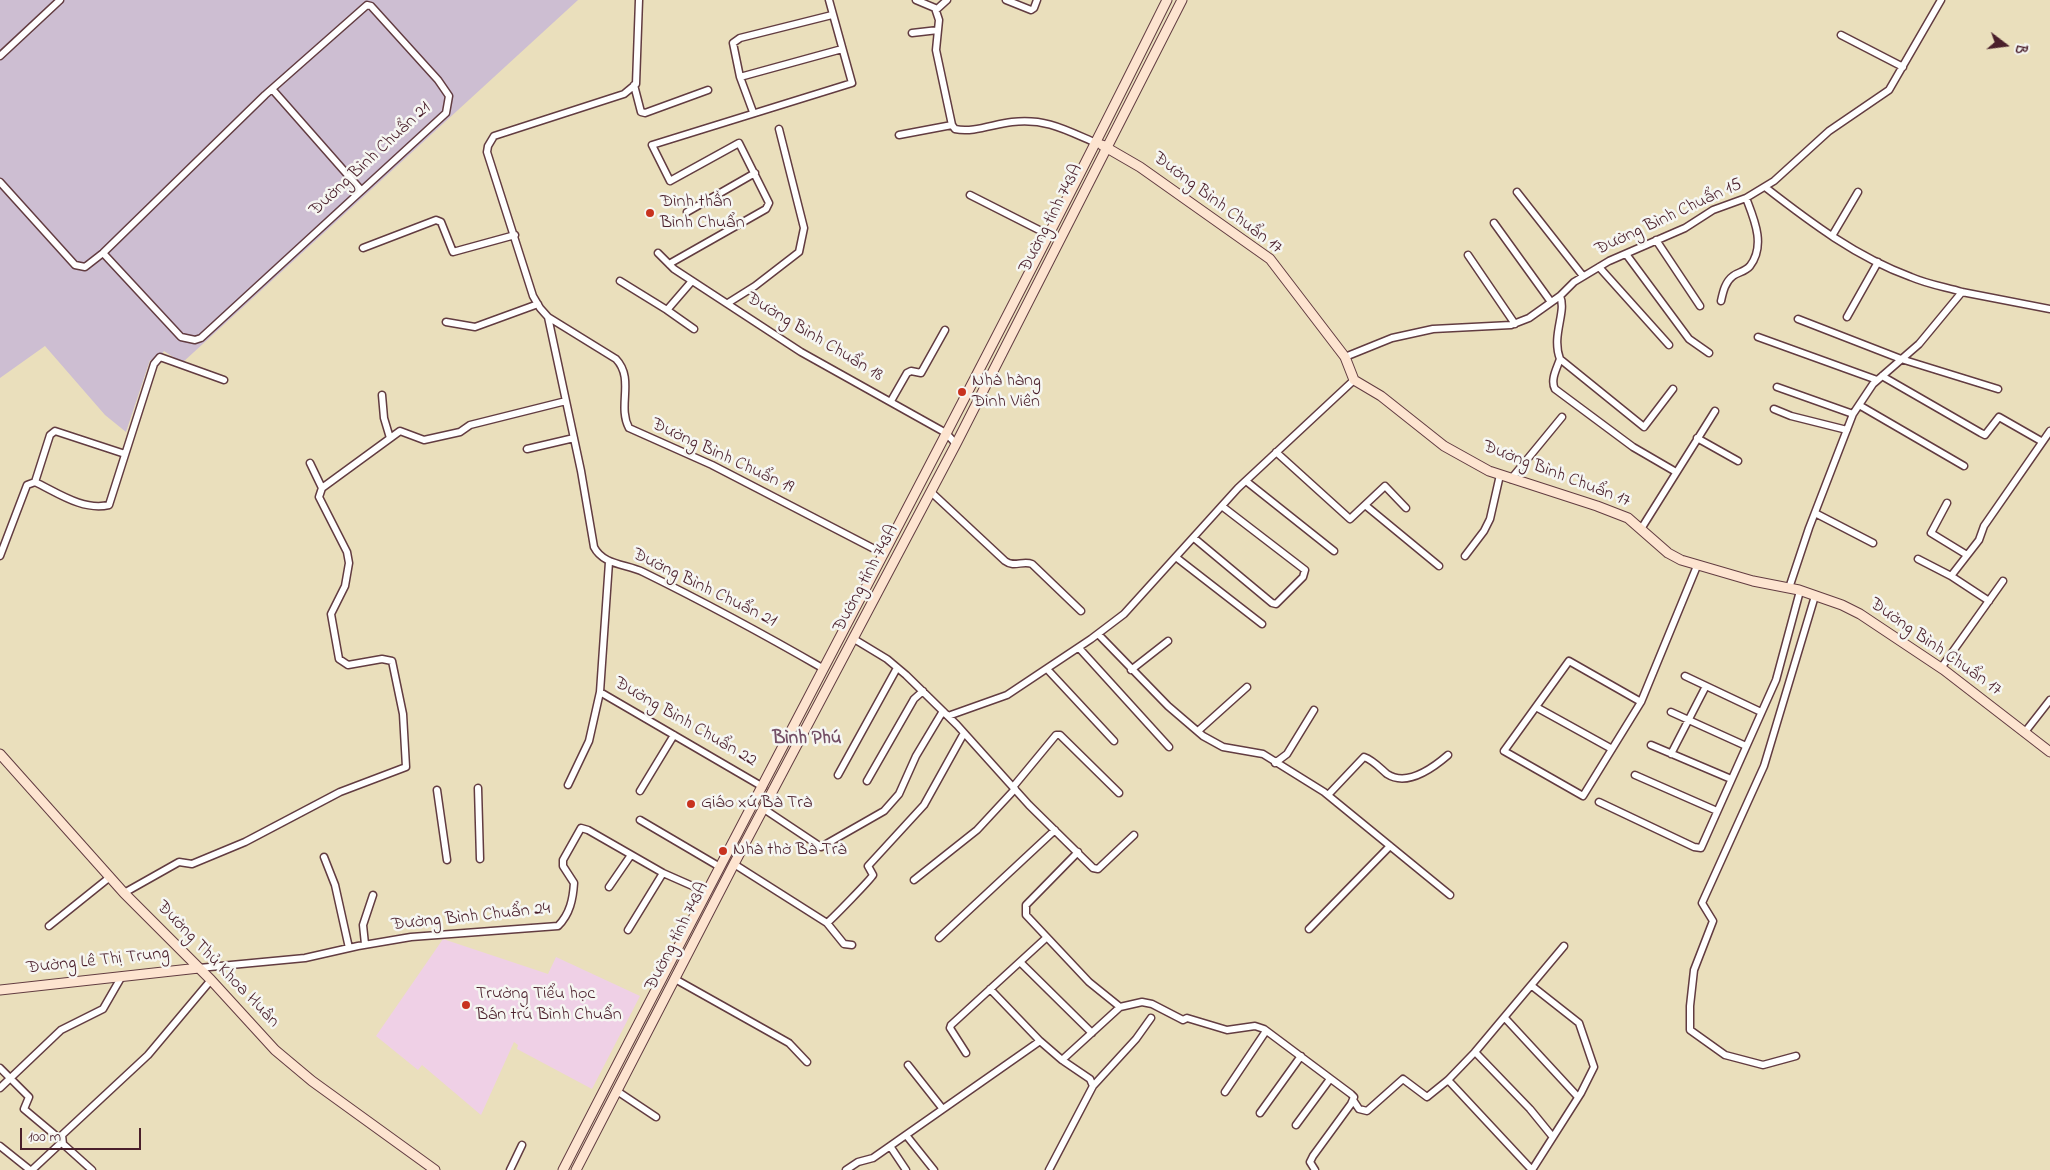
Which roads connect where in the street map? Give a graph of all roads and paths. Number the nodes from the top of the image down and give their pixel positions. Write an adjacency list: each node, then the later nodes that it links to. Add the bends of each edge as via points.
1 (60, 0): 17 (street)
2 (639, 0): 20 (street)
3 (829, 0): 12 (street)
4 (916, 0): 11 (street)
5 (948, 0): 11 (street)
6 (1006, 0): 7 (street, via 1031,10)
7 (1038, 0)
8 (1167, 0): 27 (main road, Đường tỉnh 743A)
9 (1182, 0): 28 (main road, Đường tỉnh 743A)
10 (1941, 0): 18 (street, Đường Bình Chuẩn 15)
11 (936, 10): 13 (street)
12 (832, 15): 16 (street); 19 (street, via 740,38 733,43)
13 (938, 30): 14 (street); 24 (street, via 936,50)
14 (912, 33)
15 (1841, 35): 18 (street)
16 (842, 49): 19 (street); 23 (street, via 852,83)
17 (0, 56)
18 (1903, 67): 31 (street, Đường Bình Chuẩn 15, via 1889,90 1829,131)
19 (740, 77): 23 (street)
20 (634, 86): 22 (street, via 641,112 645,113); 39 (street, via 624,94 494,136 487,152)
21 (272, 89): 32 (street); 32 (street, Đường Bình Chuẩn 21, via 367,5 438,80 449,96 446,113); 44 (street, Đường Bình Chuẩn 21)
22 (708, 90)
23 (753, 112): 29 (street, via 652,145 670,181 739,143)
24 (952, 125): 26 (street); 27 (street, via 960,130 1043,121)
25 (779, 129): 58 (street, via 804,228 802,243 799,252)
26 (899, 135)
27 (1096, 143): 28 (main road, Đường Bình Chuẩn 17); 40 (main road, Đường tỉnh 743A)
28 (1107, 146): 73 (main road, Đường Bình Chuẩn 17, via 1270,259); 97 (main road, Đường tỉnh 743A)
29 (755, 173): 37 (street); 49 (street, via 770,203 766,209)
30 (0, 182): 44 (street, Đường Bình Chuẩn 21, via 75,265 85,267)
31 (1765, 187): 36 (street, Đường Bình Chuẩn 15); 41 (street)
32 (361, 190): 44 (street, Đường Bình Chuẩn 21, via 201,338 194,340 181,337)
33 (1517, 192): 51 (street)
34 (1858, 192): 41 (street)
35 (970, 195): 40 (street)
36 (1746, 198): 42 (street, Đường Bình Chuẩn 15, via 1713,210 1686,228); 56 (street, via 1757,227 1755,253 1750,266 1733,276)
37 (688, 212)
38 (1494, 223): 57 (street)
39 (515, 235): 43 (street, via 454,252 441,222 436,220); 59 (street)
40 (1049, 235): 92 (main road, Đường tỉnh 743A)
41 (1832, 236): 48 (street)
42 (1656, 240): 46 (street, Đường Bình Chuẩn 15); 60 (street)
43 (363, 248)
44 (103, 253)
45 (658, 253): 49 (street, Đường Bình Chuẩn 18)
46 (1626, 254): 50 (street, Đường Bình Chuẩn 15); 72 (street, via 1689,339)
47 (1468, 255): 67 (street)
48 (1878, 262): 54 (street, via 1911,278); 64 (street)
49 (669, 264): 53 (street, Đường Bình Chuẩn 18)
50 (1599, 267): 51 (street, Đường Bình Chuẩn 15); 71 (street)
51 (1584, 276): 55 (street, Đường Bình Chuẩn 15)
52 (620, 281): 62 (street)
53 (692, 281): 58 (street, Đường Bình Chuẩn 18); 62 (street)
54 (1962, 292): 61 (street); 74 (street, via 1919,344)
55 (1560, 296): 57 (street, Đường Bình Chuẩn 15); 75 (street, via 1563,303 1556,348)
56 (1721, 301)
57 (1552, 302): 67 (street, Đường Bình Chuẩn 15)
58 (728, 303): 84 (street, Đường Bình Chuẩn 18, via 801,352)
59 (538, 304): 63 (street); 66 (street, via 475,327)
60 (1700, 306)
61 (2050, 309)
62 (667, 310): 68 (street)
63 (548, 317): 83 (street, Đường Bình Chuẩn 21); 120 (street, Đường Bình Chuẩn 19, via 616,359 622,366 625,373 624,416 634,432 712,465)
64 (1847, 317)
65 (1798, 319): 74 (street)
66 (446, 322)
67 (1515, 324): 73 (street, Đường Bình Chuẩn 15, via 1433,329 1392,338)
68 (694, 329)
69 (945, 330): 84 (street, via 921,373 907,372)
70 (1758, 337): 76 (street)
71 (1669, 346)
72 (1709, 353)
73 (1345, 357): 78 (main road, Đường Bình Chuẩn 17)
74 (1901, 359): 76 (street); 80 (street)
75 (1560, 360): 81 (street, via 1644,427); 104 (street, via 1554,378 1555,389 1633,446)
76 (1879, 378): 85 (street); 96 (street, via 1981,433 1985,434 1999,417)
77 (224, 380): 100 (street, via 160,357 154,364)
78 (1354, 380): 99 (street); 105 (main road, Đường Bình Chuẩn 17, via 1381,396 1444,446)
79 (1777, 387): 88 (street)
80 (1998, 389)
81 (1673, 390)
82 (382, 395): 93 (street)
83 (566, 401): 93 (street, via 424,440 400,431); 94 (street, Đường Bình Chuẩn 21)
84 (891, 401): 92 (street, Đường Bình Chuẩn 18)
85 (1859, 405): 88 (street); 103 (street)
86 (1774, 409): 90 (street)
87 (1715, 411): 95 (street)
88 (1853, 414): 90 (street)
89 (1562, 417): 106 (street)
90 (1847, 430): 115 (street)
91 (2050, 432): 96 (street)
92 (946, 433): 97 (street, Đường Bình Chuẩn 18); 120 (main road, Đường tỉnh 743A)
93 (390, 438): 109 (street)
94 (574, 438): 98 (street); 126 (street, Đường Bình Chuẩn 21, via 594,547 598,556)
95 (1697, 438): 101 (street); 104 (street)
96 (2041, 442): 121 (street)
97 (956, 444): 110 (main road, Đường tỉnh 743A)
98 (527, 449)
99 (1276, 452): 107 (street); 112 (street, via 1350,520)
100 (125, 454): 108 (street, via 55,431 50,435); 108 (street, via 109,505 80,504)
101 (1738, 461)
102 (310, 462): 109 (street)
103 (1964, 466)
104 (1676, 472): 116 (street)
105 (1500, 475): 106 (main road, Đường Bình Chuẩn 17); 123 (street, via 1490,519)
106 (1510, 479): 116 (main road, Đường Bình Chuẩn 17, via 1611,510)
107 (1246, 481): 113 (street); 119 (street)
108 (35, 482): 122 (street, via 27,485)
109 (322, 488): 206 (street, via 319,497 347,552 349,563 345,586 331,614 339,660 348,665 382,659 392,661 403,714 406,767 340,792 192,864 179,862)
110 (930, 492): 135 (street, via 1008,564 1032,564); 138 (main road, Đường tỉnh 743A)
111 (1947, 503): 121 (street, via 1931,533)
112 (1365, 505): 114 (street, via 1384,486); 127 (street)
113 (1222, 506): 117 (street); 117 (street, via 1305,570 1303,577 1276,604 1272,603)
114 (1406, 508)
115 (1815, 512): 118 (street); 131 (street)
116 (1641, 529): 128 (main road, Đường Bình Chuẩn 17, via 1668,553)
117 (1194, 538): 124 (street)
118 (1873, 543)
119 (1334, 551)
120 (884, 554): 143 (main road, Đường tỉnh 743A)
121 (1967, 555): 129 (street)
122 (0, 556)
123 (1465, 556)
124 (1177, 558): 136 (street); 137 (street, via 1124,614)
125 (1918, 559): 129 (street)
126 (609, 562): 143 (street, Đường Bình Chuẩn 21, via 629,566 671,586); 150 (street, Đường Bình Chuẩn 22)
127 (1439, 566)
128 (1697, 566): 131 (main road, Đường Bình Chuẩn 17); 152 (street)
129 (1951, 576): 134 (street)
130 (2003, 580): 134 (street)
131 (1789, 588): 132 (main road, Đường Bình Chuẩn 17)
132 (1800, 591): 133 (main road, Đường Bình Chuẩn 17); 156 (street, via 1776,680)
133 (1815, 596): 142 (main road, Đường Bình Chuẩn 17, via 1860,614); 236 (street, via 1764,766 1702,903 1714,921 1694,970 1690,1006 1690,1030 1725,1055 1763,1065)
134 (1988, 600): 142 (street)
135 (1081, 611)
136 (1262, 624)
137 (1098, 634): 140 (street); 145 (street)
138 (854, 639): 141 (street); 186 (main road, Đường tỉnh 743A)
139 (1168, 641): 145 (street)
140 (1079, 648): 144 (street); 166 (street)
141 (897, 668): 149 (street); 173 (street)
142 (1941, 668): 160 (main road, Đường Bình Chuẩn 17)
143 (824, 669): 178 (main road, Đường tỉnh 743A)
144 (1046, 669): 157 (street, via 1007,695); 163 (street)
145 (1131, 670): 159 (street)
146 (1685, 676): 147 (street)
147 (1706, 686): 156 (street); 158 (street)
148 (1247, 687): 159 (street)
149 (923, 691): 157 (street); 176 (street, via 914,699)
150 (600, 692): 162 (street, Đường Bình Chuẩn 22); 177 (street, via 589,741)
151 (2050, 700): 160 (street)
152 (1641, 702): 153 (street, via 1569,661); 167 (street)
153 (1536, 707): 167 (street); 167 (street, via 1504,751 1583,796)
154 (1314, 710): 172 (street, via 1287,754)
155 (1671, 712): 158 (street)
156 (1761, 712): 165 (street)
157 (946, 714): 161 (street); 186 (street, via 916,756 899,794 884,811 821,847)
158 (1688, 720): 165 (street); 170 (street)
159 (1198, 731): 172 (street, via 1223,747 1263,754)
160 (2025, 732): 168 (main road, Đường Bình Chuẩn 17)
161 (964, 733): 180 (street); 209 (street, via 924,805 868,866 873,876)
162 (674, 735): 178 (street, Đường Bình Chuẩn 22); 182 (street)
163 (1114, 741)
164 (1651, 745): 170 (street)
165 (1746, 746): 175 (street)
166 (1169, 747)
167 (1612, 749)
168 (2050, 752)
169 (0, 754): 202 (main road, Đường Thủ Khoa Huân)
170 (1671, 754): 175 (street)
171 (1448, 755): 184 (street, via 1435,766 1404,779 1389,775 1364,757)
172 (1275, 762): 184 (street)
173 (838, 775)
174 (1634, 775): 187 (street)
175 (1731, 779): 187 (street)
176 (867, 781)
177 (568, 785)
178 (763, 787): 191 (main road, Đường tỉnh 743A)
179 (478, 788): 197 (street)
180 (1014, 788): 183 (street, via 1056,735 1060,735); 189 (street); 203 (street, via 977,830)
181 (437, 790): 198 (street)
182 (640, 791)
183 (1119, 793)
184 (1328, 795): 192 (street)
185 (1599, 802): 187 (street, via 1701,848)
186 (764, 809): 193 (main road, Đường tỉnh 743A)
187 (1717, 811)
188 (640, 820): 200 (street)
189 (1055, 830): 194 (street); 213 (street)
190 (1134, 835): 194 (street, via 1098,869)
191 (732, 843): 193 (main road); 200 (main road, Đường tỉnh 743A)
192 (1390, 846): 208 (street); 211 (street)
193 (742, 849): 199 (main road, Đường tỉnh 743A)
194 (1078, 852): 214 (street, via 1026,905 1026,915)
195 (630, 855): 201 (street, Đường Bình Chuẩn 24); 204 (street); 215 (street, Đường Bình Chuẩn 24, via 581,828 563,860 563,866 574,883 570,906 558,926)
196 (324, 857): 218 (street, via 335,885)
197 (480, 859)
198 (447, 860)
199 (734, 864): 209 (street); 222 (main road, Đường tỉnh 743A)
200 (720, 867): 205 (main road, Đường tỉnh 743A)
201 (663, 873): 205 (street, Đường Bình Chuẩn 24); 212 (street)
202 (110, 877): 206 (main road, Đường Thủ Khoa Huân); 210 (street)
203 (914, 880)
204 (609, 887)
205 (706, 892): 264 (main road, Đường tỉnh 743A)
206 (124, 893): 220 (main road, Đường Thủ Khoa Huân)
207 (373, 895): 215 (street, via 363,925)
208 (1450, 895)
209 (827, 923): 216 (street, via 844,944)
210 (49, 926)
211 (1309, 929)
212 (628, 930)
213 (938, 938)
214 (1046, 938): 219 (street); 227 (street, via 1089,982)
215 (365, 944): 218 (street, Đường Bình Chuẩn 24)
216 (852, 945)
217 (1564, 946): 224 (street)
218 (349, 948): 220 (street, Đường Bình Chuẩn 24, via 305,958)
219 (1020, 962): 225 (street); 231 (street)
220 (199, 968): 221 (main road, Đường Lê Thị Trung); 223 (main road, Đường Thủ Khoa Huân)
221 (122, 976): 226 (main road, Đường Lê Thị Trung); 241 (street, via 103,1009 61,1030)
222 (675, 979): 238 (street, via 789,1043); 246 (main road, Đường tỉnh 743A)
223 (212, 980): 256 (street, via 148,1055 67,1130); 262 (main road, Đường Thủ Khoa Huân, via 275,1050 304,1075)
224 (1532, 986): 229 (street); 248 (street, via 1579,1023 1584,1033 1594,1067)
225 (990, 989): 232 (street); 234 (street, via 950,1028)
226 (0, 990)
227 (1120, 1007): 230 (street, via 1142,1002 1183,1020 1187,1018 1227,1030 1255,1026); 231 (street)
228 (1151, 1018): 244 (street)
229 (1505, 1018): 233 (street); 248 (street)
230 (1266, 1031): 235 (street); 247 (street)
231 (1092, 1032): 237 (street)
232 (1040, 1041): 237 (street); 250 (street)
233 (1475, 1052): 243 (street); 255 (street)
234 (966, 1053)
235 (1301, 1056): 242 (street); 251 (street)
236 (1796, 1056)
237 (1062, 1060): 244 (street, via 1090,1079)
238 (807, 1062)
239 (908, 1065): 250 (street)
240 (0, 1068): 241 (street)
241 (11, 1079): 245 (street); 256 (street, via 29,1097 24,1109)
242 (1330, 1079): 249 (street, via 1351,1094); 253 (street)
243 (1448, 1080): 249 (street, via 1427,1097 1403,1080 1366,1111 1359,1109); 271 (street)
244 (1093, 1086): 269 (street)
245 (0, 1088)
246 (617, 1091): 252 (street); 265 (main road, Đường tỉnh 743A)
247 (1225, 1092)
248 (1578, 1097): 255 (street)
249 (1353, 1100): 270 (street, via 1313,1156 1310,1162)
250 (942, 1108): 254 (street)
251 (1260, 1113)
252 (656, 1117)
253 (1296, 1125)
254 (906, 1135): 259 (street); 268 (street)
255 (1552, 1136): 271 (street)
256 (62, 1141): 260 (street); 261 (street)
257 (522, 1145): 263 (street)
258 (0, 1146): 260 (street)
259 (890, 1146): 266 (street); 267 (street)
260 (31, 1170)
261 (92, 1170)
262 (436, 1170)
263 (510, 1170)
264 (563, 1170)
265 (576, 1170)
266 (846, 1170)
267 (906, 1170)
268 (934, 1170)
269 (1048, 1170)
270 (1315, 1170)
271 (1532, 1170)

